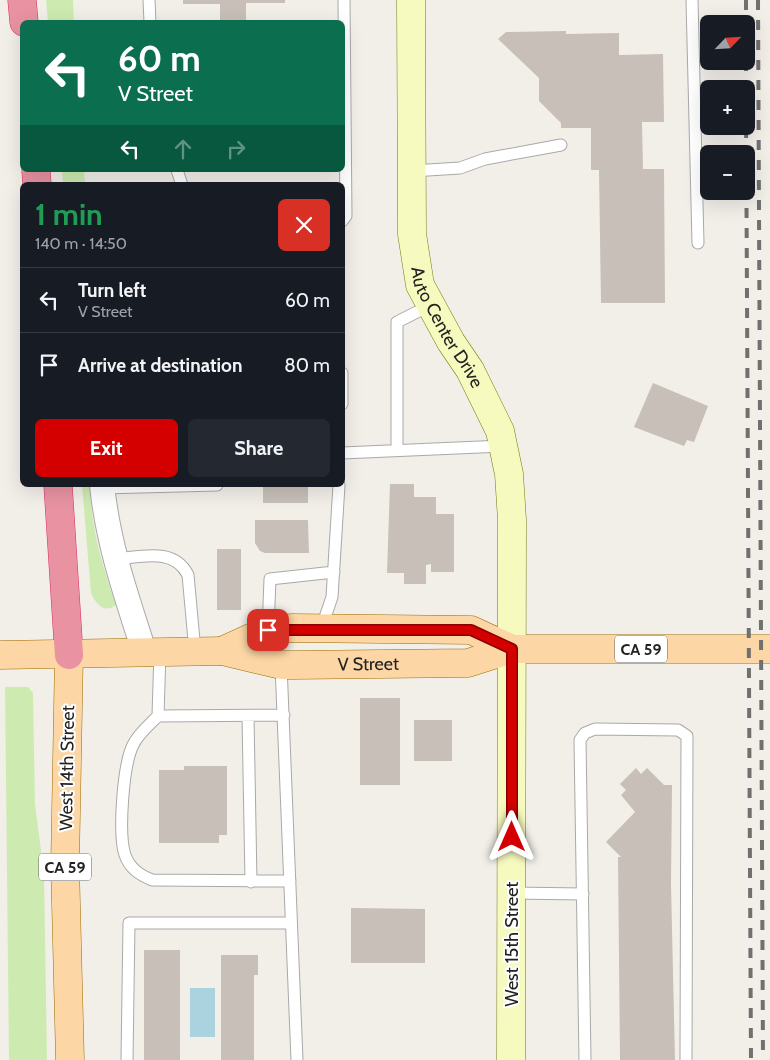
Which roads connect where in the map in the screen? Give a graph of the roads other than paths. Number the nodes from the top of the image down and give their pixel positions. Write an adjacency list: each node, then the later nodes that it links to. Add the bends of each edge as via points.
1 (22, 0): 6 (highway)
2 (150, 0): 7 (lane)
3 (344, 0): 8 (lane)
4 (411, 0): 11 (street, Auto Center Drive)
5 (692, 0): 13 (lane)
6 (24, 20)
7 (150, 20)
8 (344, 20)
9 (345, 88): 12 (lane)
10 (561, 145): 11 (lane, via 485,158 460,168)
11 (412, 170): 14 (street, Auto Center Drive, via 412,234 420,285)
12 (345, 217)
13 (698, 243)
14 (431, 305): 15 (street, Auto Center Drive, via 489,405); 16 (lane, via 397,322)
15 (503, 446): 16 (lane); 25 (street, Auto Center Drive, via 512,520)
16 (397, 450): 17 (lane)
17 (345, 453)
18 (58, 487): 31 (highway)
19 (102, 487): 21 (street, via 106,522)
20 (340, 487): 22 (lane)
21 (116, 559): 27 (street); 28 (lane, via 163,555 184,566 188,575)
22 (334, 572): 23 (lane, via 332,597); 24 (lane, via 270,579)
23 (321, 629): 24 (main road, V Street / CA 59); 25 (main road, V Street / CA 59, via 471,630)
24 (268, 630): 29 (main road, V Street / CA 59)
25 (512, 649): 26 (main road, V Street / CA 59); 32 (main road, V Street / CA 59, via 468,663); 38 (street, West 15th Street)
26 (770, 649)
27 (152, 651): 28 (main road, V Street / CA 59); 31 (main road, V Street / CA 59); 34 (lane)
28 (195, 651): 29 (main road, V Street / CA 59)
29 (222, 651): 32 (main road, V Street / CA 59)
30 (0, 655): 31 (main road, V Street / CA 59)
31 (69, 665): 41 (main road, West 14th Street / CA 59, via 65,865)
32 (281, 665): 33 (lane)
33 (284, 715): 35 (lane); 36 (lane)
34 (158, 716): 35 (lane); 37 (lane, via 133,744 126,765 123,842 132,867 152,880)
35 (248, 716): 37 (lane)
36 (290, 881): 37 (lane); 40 (lane)
37 (251, 882)
38 (512, 893): 39 (lane); 44 (street, West 15th Street)
39 (583, 894): 45 (lane); 46 (lane, via 580,740 585,732 595,729 683,732 687,736)
40 (292, 923): 42 (lane, via 129,923); 43 (lane)
41 (70, 1060)
42 (127, 1060)
43 (297, 1060)
44 (511, 1060)
45 (585, 1060)
46 (686, 1060)

